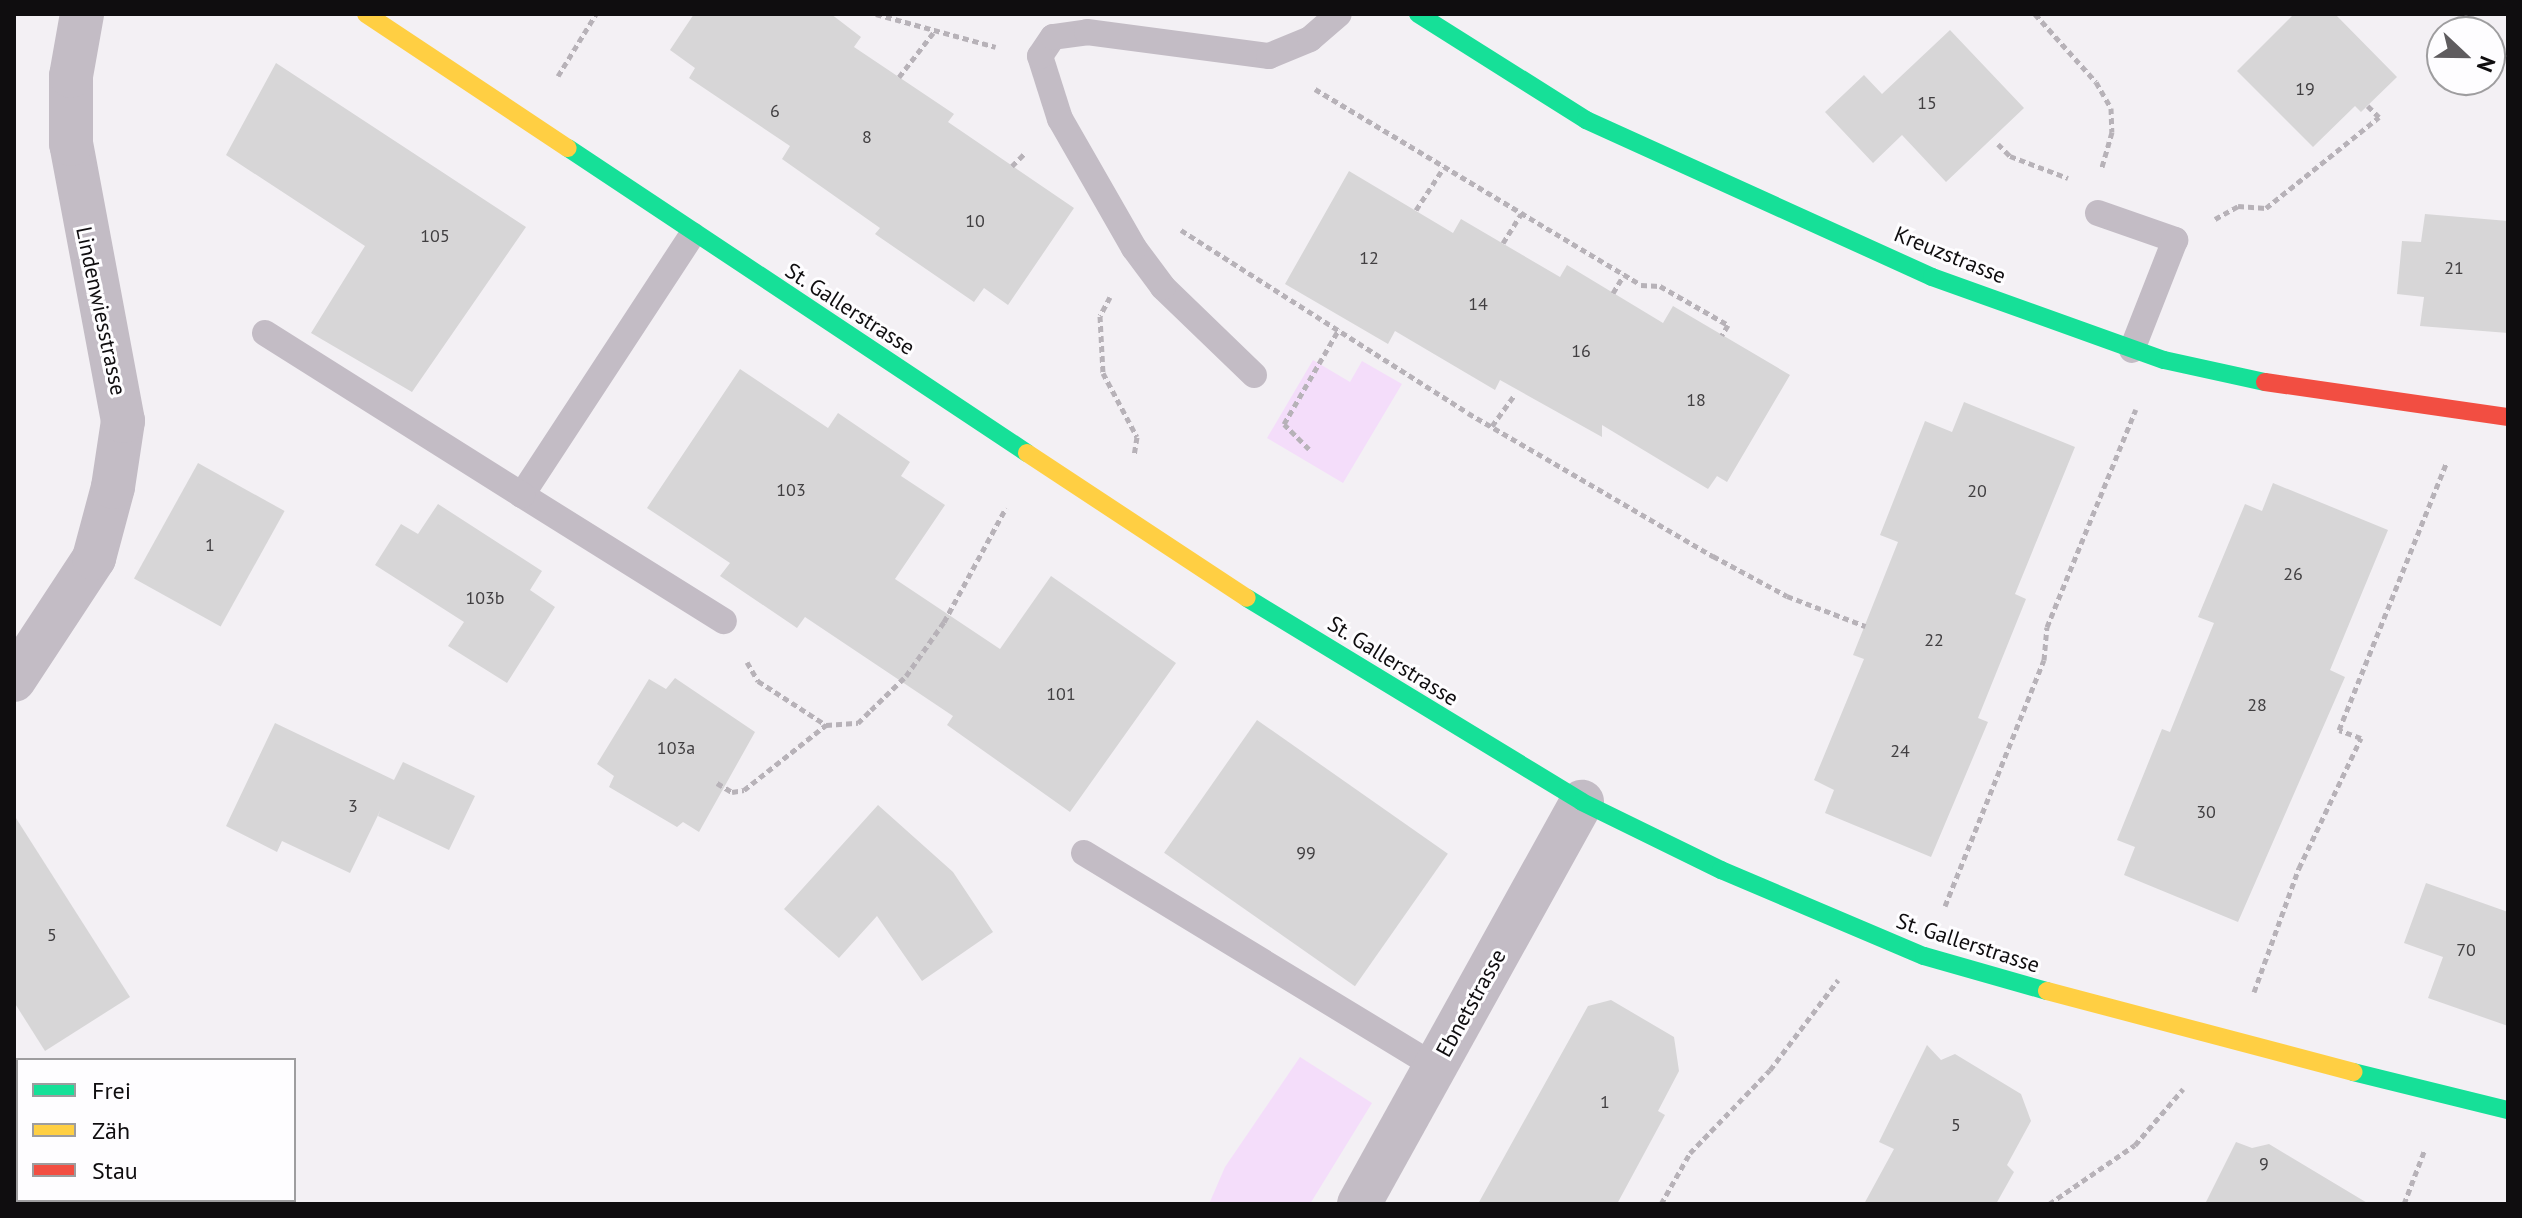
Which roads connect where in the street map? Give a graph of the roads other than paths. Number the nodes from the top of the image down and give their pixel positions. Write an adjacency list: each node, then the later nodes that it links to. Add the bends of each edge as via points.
1 (82, 14): 13 (street, Lindenwiesstrasse, via 71,76 71,144 123,421 94,558)
2 (366, 14): 6 (street, St. Gallerstrasse)
3 (1339, 14): 9 (lane, via 1310,39 1269,56 1087,32 1053,37 1040,56 1060,119 1134,248 1163,287)
4 (1418, 14): 8 (street, Kreuzstrasse, via 1586,120 1665,159 1932,277)
5 (2098, 213): 8 (lane, via 2175,240)
6 (692, 235): 11 (lane); 14 (street, St. Gallerstrasse, via 1216,579)
7 (265, 333): 11 (lane)
8 (2132, 350): 10 (street, Kreuzstrasse, via 2241,378)
9 (1254, 375)
10 (2508, 417)
11 (522, 495): 12 (lane)
12 (724, 621)
13 (14, 680)
14 (1582, 802): 16 (street, Ebnetstrasse); 17 (street, St. Gallerstrasse, via 1735,877 1924,956 2203,1036)
15 (1084, 853): 16 (lane)
16 (1436, 1067): 18 (street, Ebnetstrasse)
17 (2508, 1110)
18 (1359, 1204)

